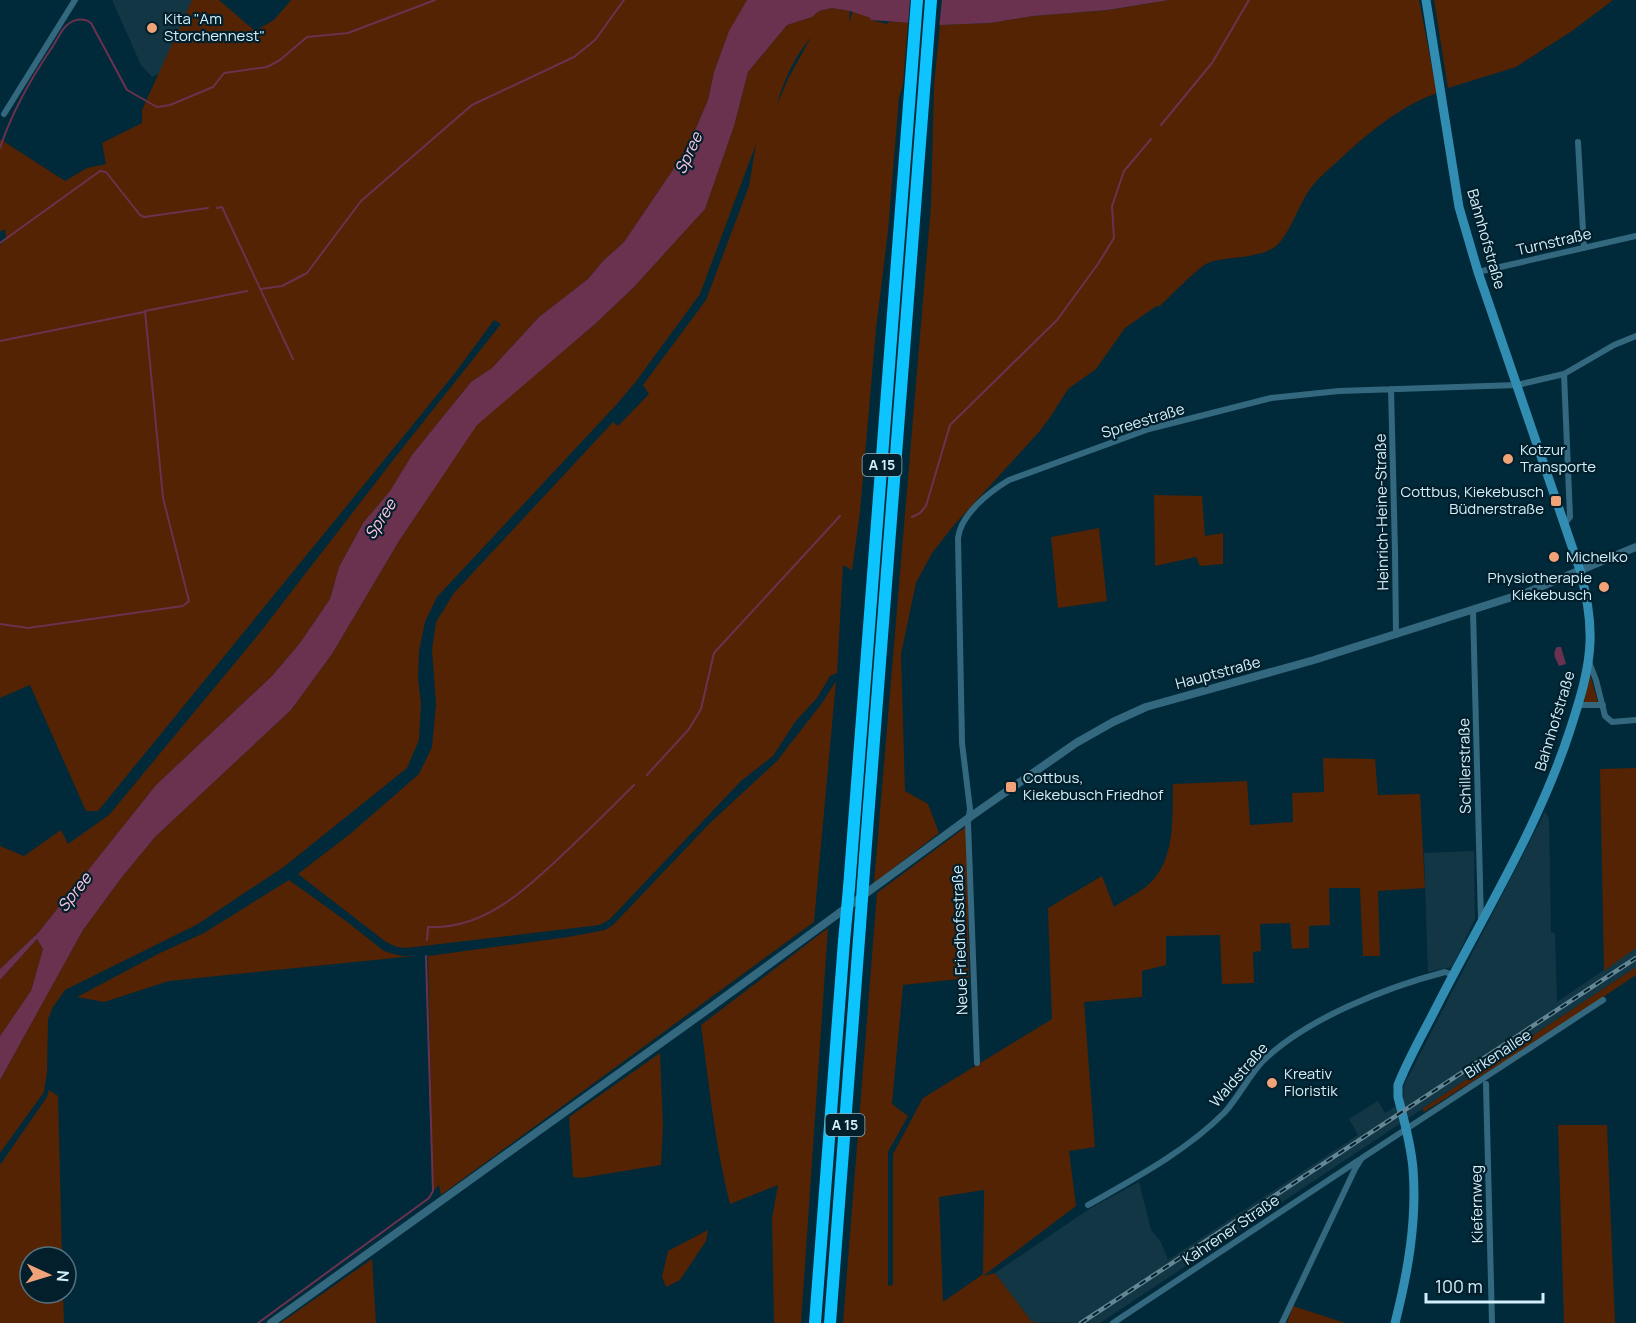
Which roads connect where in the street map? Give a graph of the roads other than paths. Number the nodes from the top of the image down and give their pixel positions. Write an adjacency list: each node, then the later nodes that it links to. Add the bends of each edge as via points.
1 (75, 0): 5 (street)
2 (917, 0): 33 (highway, A 15, bridge)
3 (931, 0): 34 (highway, A 15, bridge)
4 (1426, 0): 9 (main road, Bahnhofstraße, via 1459,207)
5 (4, 114)
6 (1578, 142): 8 (street)
7 (1636, 236): 8 (street, Turnstraße)
8 (1584, 248): 9 (street, Turnstraße)
9 (1478, 272): 12 (main road, Bahnhofstraße)
10 (1636, 336): 11 (street, Spreestraße)
11 (1564, 374): 12 (street, Spreestraße); 14 (street, via 1570,517)
12 (1517, 385): 13 (street, Spreestraße); 14 (main road, Bahnhofstraße)
13 (1390, 389): 18 (street, Heinrich-Heine-Straße); 23 (street, Spreestraße, via 1271,398 1149,429 1009,480 965,518 958,538 962,742)
14 (1564, 524): 16 (main road, Bahnhofstraße)
15 (1636, 547): 16 (street)
16 (1580, 570): 17 (street, Hauptstraße); 19 (main road, Bahnhofstraße, via 1590,622)
17 (1473, 609): 18 (street, Hauptstraße); 24 (street, Schillerstraße)
18 (1396, 635): 23 (street, Hauptstraße, via 1130,714 1076,743)
19 (1589, 661): 20 (main road, Bahnhofstraße); 21 (street)
20 (1578, 705): 21 (street); 24 (main road, Bahnhofstraße, via 1543,804)
21 (1603, 705): 22 (street, via 1605,716 1612,722)
22 (1636, 720)
23 (970, 817): 27 (street, Neue Friedhofsstraße); 32 (street, Hauptstraße)
24 (1481, 922): 25 (main road, Bahnhofstraße)
25 (1453, 975): 29 (main road, Bahnhofstraße, via 1398,1085); 31 (street, Waldstraße, via 1445,972 1422,978 1334,1012 1300,1032 1261,1063 1224,1113 1172,1156)
26 (1603, 1000): 29 (street, Birkenallee)
27 (977, 1063)
28 (1486, 1084): 38 (street, Kiefernweg)
29 (1406, 1128): 30 (street, Kahrener Straße); 37 (main road, Bahnhofstraße, via 1413,1168 1414,1224)
30 (1362, 1158): 35 (street, Kahrener Straße); 36 (street, Kahrener Straße)
31 (1088, 1205)
32 (271, 1323)
33 (815, 1323)
34 (830, 1323)
35 (1113, 1323)
36 (1282, 1323)
37 (1395, 1323)
38 (1491, 1323)

